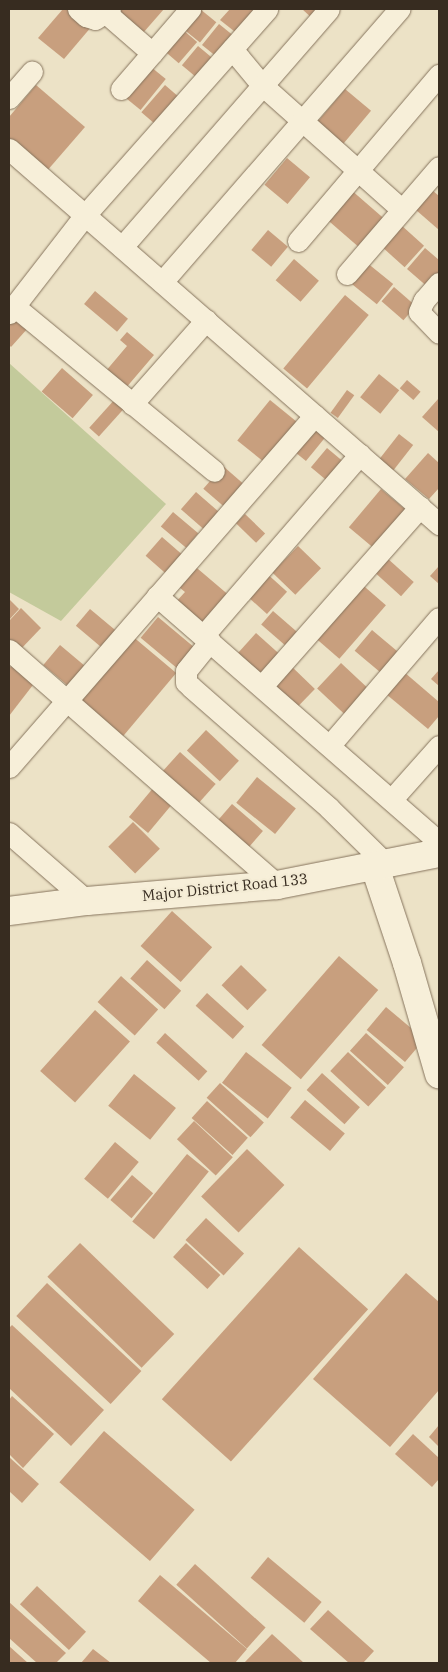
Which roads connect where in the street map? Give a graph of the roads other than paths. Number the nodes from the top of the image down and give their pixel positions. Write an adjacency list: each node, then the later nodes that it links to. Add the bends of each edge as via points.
1 (78, 9): 6 (street, via 95,19)
2 (190, 9): 8 (street)
3 (267, 9): 7 (street)
4 (329, 9): 11 (street)
5 (398, 9): 14 (street)
6 (108, 11): 8 (street)
7 (232, 49): 11 (street); 19 (street)
8 (152, 52): 12 (street)
9 (32, 72): 13 (street)
10 (439, 75): 17 (street)
11 (262, 85): 14 (street); 21 (street)
12 (121, 89)
13 (9, 98)
14 (301, 121): 17 (street); 23 (street)
15 (9, 149): 19 (street)
16 (439, 167): 18 (street)
17 (358, 170): 18 (street); 20 (street)
18 (401, 209): 22 (street)
19 (85, 215): 21 (street); 25 (street)
20 (298, 241)
21 (122, 247): 23 (street)
22 (347, 274)
23 (162, 282): 26 (street)
24 (439, 283): 27 (street, via 424,300 419,312)
25 (11, 310): 28 (street)
26 (206, 320): 28 (street); 29 (street)
27 (439, 333)
28 (132, 404): 31 (street)
29 (314, 415): 30 (street); 34 (street)
30 (360, 454): 32 (street); 36 (street)
31 (214, 471)
32 (420, 507): 33 (street); 38 (street)
33 (439, 524)
34 (157, 596): 36 (street); 39 (street)
35 (439, 618): 40 (street)
36 (206, 638): 38 (street); 47 (street, via 186,670 186,682 329,808)
37 (9, 650): 39 (street)
38 (262, 686): 40 (street)
39 (66, 700): 42 (street); 48 (street)
40 (330, 745): 43 (street)
41 (439, 746): 43 (street)
42 (9, 767)
43 (392, 799): 45 (street)
44 (9, 833): 49 (street)
45 (439, 842)
46 (439, 853): 47 (main road, Major District Road 133)
47 (381, 866): 48 (main road, Major District Road 133); 51 (main road)
48 (277, 884): 49 (main road, Major District Road 133)
49 (87, 901): 50 (main road, Major District Road 133)
50 (9, 911)
51 (439, 1074)

